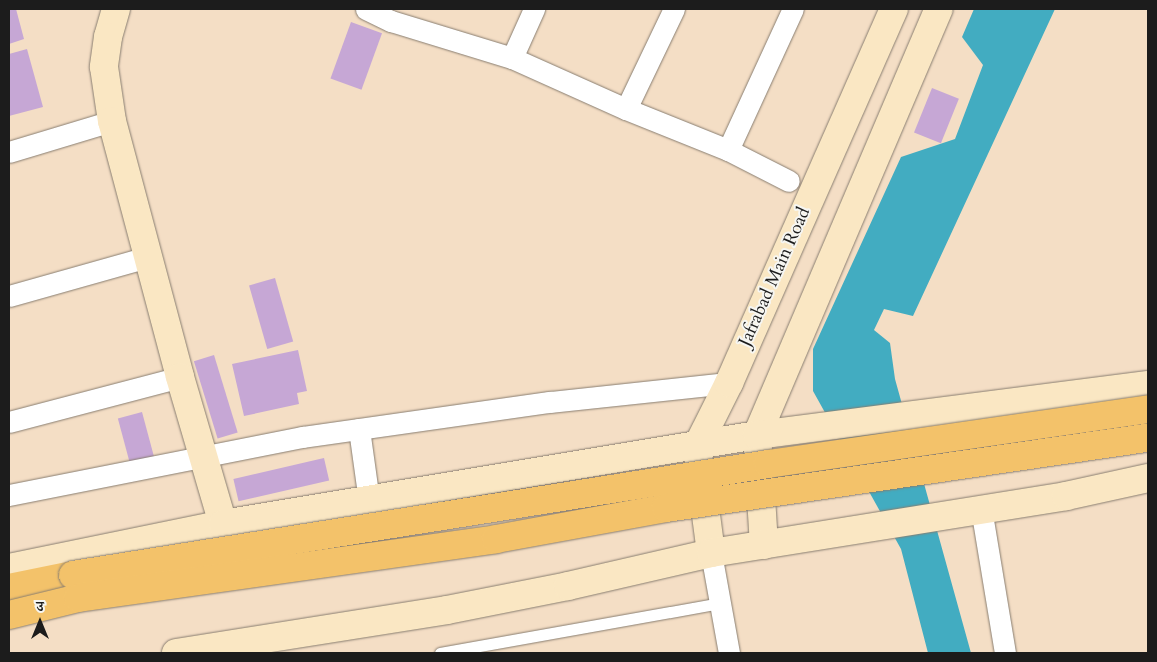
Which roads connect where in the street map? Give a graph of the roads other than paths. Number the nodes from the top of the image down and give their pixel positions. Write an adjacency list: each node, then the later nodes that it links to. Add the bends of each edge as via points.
1 (116, 9): 11 (main road, via 104,67)
2 (366, 9): 8 (street)
3 (534, 9): 9 (street)
4 (674, 9): 10 (street)
5 (793, 9): 12 (street)
6 (894, 9): 18 (main road, Jafrabad Main Road)
7 (939, 9): 23 (main road)
8 (394, 15): 9 (street)
9 (512, 58): 10 (street)
10 (626, 110): 12 (street)
11 (112, 121): 13 (street); 15 (main road)
12 (728, 150): 14 (street)
13 (9, 152)
14 (789, 181)
15 (148, 257): 16 (street); 17 (main road)
16 (9, 296)
17 (180, 377): 21 (street); 26 (main road)
18 (729, 382): 22 (street, via 550,402); 25 (main road, Jafrabad Main Road)
19 (1148, 385): 23 (main road)
20 (1148, 409): 35 (highway, bridge, via 758,466)
21 (9, 422)
22 (359, 429): 26 (street); 29 (street)
23 (757, 435): 25 (main road); 32 (main road)
24 (1148, 438): 37 (highway, bridge, via 666,508 496,539 88,597)
25 (697, 447): 29 (main road); 33 (main road)
26 (205, 455): 28 (street); 31 (main road)
27 (1148, 478): 30 (main road, via 1066,496)
28 (9, 494)
29 (369, 500): 31 (main road)
30 (981, 508): 32 (main road); 42 (street)
31 (223, 524): 34 (main road)
32 (764, 545): 33 (main road)
33 (710, 553): 36 (street); 38 (main road, via 447,610)
34 (9, 568)
35 (9, 588)
36 (720, 603): 40 (lane); 41 (street)
37 (9, 615)
38 (225, 649): 39 (main road)
39 (176, 653)
40 (440, 653)
41 (729, 653)
42 (1005, 653)

